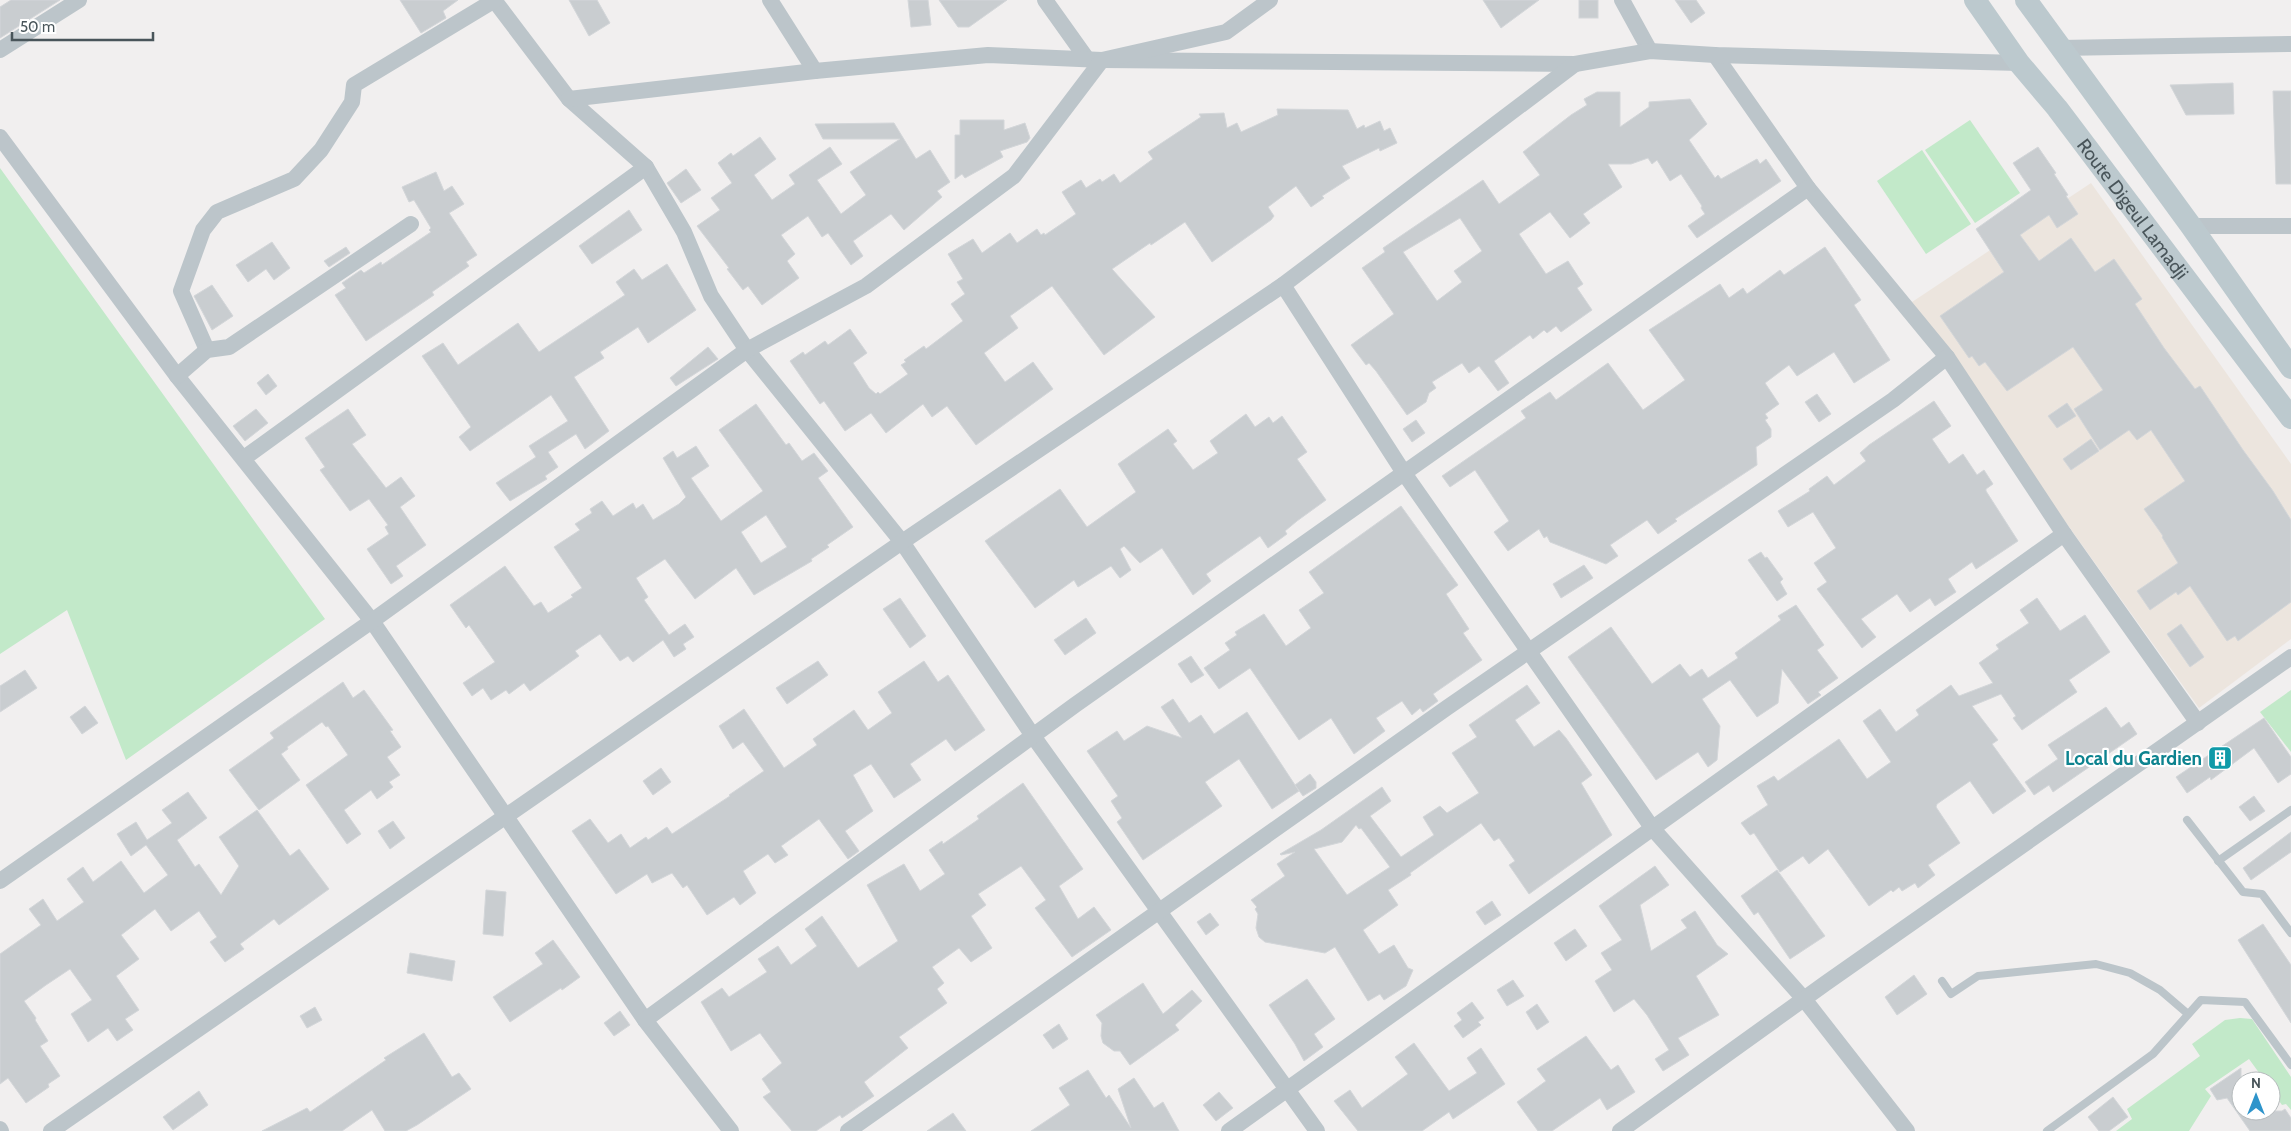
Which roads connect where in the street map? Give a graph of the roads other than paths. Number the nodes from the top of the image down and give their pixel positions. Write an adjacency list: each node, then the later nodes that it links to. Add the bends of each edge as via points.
1 (80, 0): 11 (street)
2 (494, 0): 18 (street); 26 (street, via 354,85 352,102 321,150 294,178 217,212 203,230 182,291)
3 (770, 0): 17 (street)
4 (1045, 0): 14 (street)
5 (1270, 0): 14 (street, via 1226,32)
6 (1622, 0): 12 (street)
7 (1975, 0): 15 (main road, Route Digeul Lamadji)
8 (2026, 0): 10 (main road, Route Digeul Lamadji)
9 (2291, 44): 10 (street)
10 (2060, 48): 23 (main road, Route Digeul Lamadji)
11 (0, 50)
12 (1650, 51): 13 (street); 16 (street)
13 (1715, 56): 15 (street); 21 (street)
14 (1094, 59): 16 (street); 17 (street, via 988,55); 27 (street, via 1014,176 866,286)
15 (2019, 63): 31 (main road, Route Digeul Lamadji)
16 (1576, 64): 25 (street)
17 (815, 71): 18 (street)
18 (569, 99): 20 (street)
19 (0, 137): 30 (street)
20 (646, 167): 27 (street, via 684,232 710,296); 32 (street)
21 (1808, 188): 28 (street); 33 (street)
22 (411, 224): 26 (street, via 229,347)
23 (2191, 226): 24 (street); 29 (main road, Route Digeul Lamadji)
24 (2291, 226)
25 (1283, 285): 33 (street); 35 (street)
26 (207, 350): 30 (street)
27 (746, 350): 35 (street); 36 (street)
28 (1947, 356): 34 (street); 37 (street, via 1894,400)
29 (2291, 368)
30 (177, 376): 32 (street)
31 (2291, 418)
32 (244, 458): 36 (street)
33 (1404, 473): 37 (street); 40 (street)
34 (2064, 534): 39 (street); 44 (street)
35 (902, 542): 40 (street); 42 (street)
36 (372, 621): 42 (street); 46 (street)
37 (1528, 651): 44 (street); 47 (street)
38 (2291, 656): 39 (street)
39 (2198, 723): 50 (street)
40 (1034, 736): 47 (street); 52 (street)
41 (2291, 810): 45 (lane)
42 (504, 816): 52 (street); 55 (street)
43 (2187, 820): 45 (lane)
44 (1653, 829): 50 (street); 54 (street)
45 (2218, 861): 48 (lane, via 2243,892 2262,894)
46 (0, 881)
47 (1158, 910): 54 (street); 57 (street)
48 (2291, 934)
49 (1942, 981): 51 (lane, via 1951,994 1978,976 2096,964 2130,973 2160,990)
50 (1804, 1000): 60 (street); 61 (street)
51 (2188, 1014): 53 (lane, via 2201,1000 2245,1002); 62 (lane, via 2153,1054)
52 (645, 1020): 56 (street)
53 (2291, 1065)
54 (1287, 1090): 58 (street); 59 (street)
55 (51, 1131)
56 (731, 1131)
57 (848, 1131)
58 (1229, 1131)
59 (1318, 1131)
60 (1620, 1131)
61 (1907, 1131)
62 (2047, 1131)

